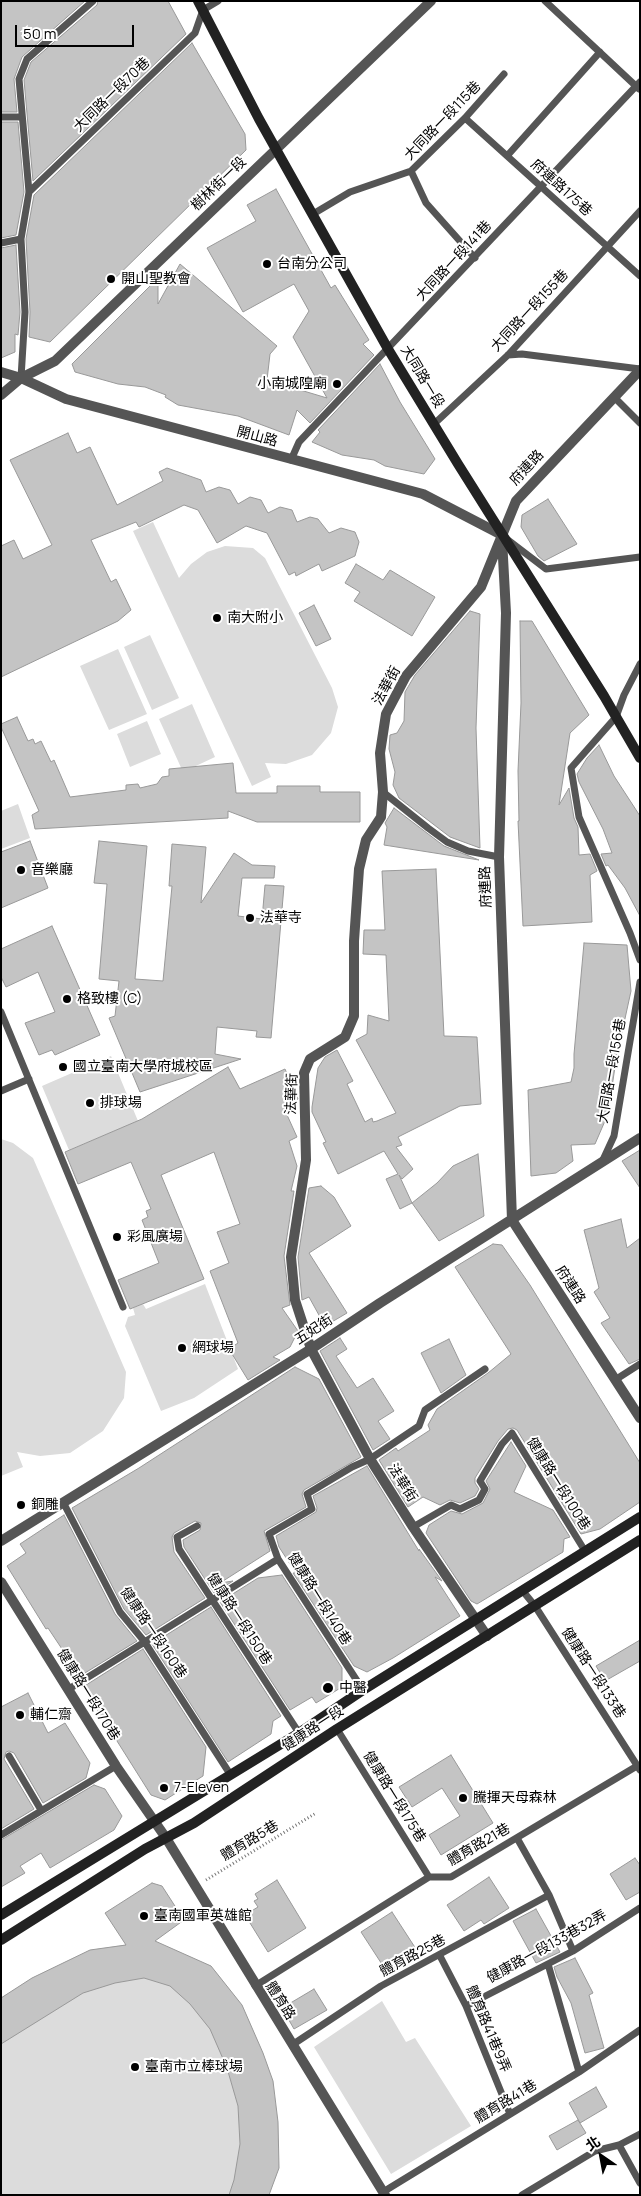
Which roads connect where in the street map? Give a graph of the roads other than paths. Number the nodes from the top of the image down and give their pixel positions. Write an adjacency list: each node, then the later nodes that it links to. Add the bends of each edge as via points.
1 (93, 1): 10 (lane, via 27,59 19,79)
2 (218, 1): 5 (lane)
3 (431, 1): 12 (street, 樹林街一段)
4 (545, 1): 6 (lane)
5 (200, 6): 12 (street, 大同路一段); 16 (lane, 大同路一段70巷, via 195,33)
6 (600, 52): 8 (lane); 13 (lane)
7 (504, 74): 11 (lane, 大同路一段115巷)
8 (639, 85): 15 (lane, 大同路一段141巷)
9 (1, 117): 10 (lane)
10 (22, 117): 16 (lane)
11 (465, 118): 13 (lane, 府連路175巷); 14 (lane, 大同路一段115巷)
12 (276, 149): 18 (street, 大同路一段); 28 (street, 樹林街一段, via 55,361)
13 (507, 156): 15 (lane, 府連路175巷)
14 (411, 171): 18 (lane, 大同路一段115巷, via 350,192); 22 (lane, via 426,203)
15 (541, 187): 21 (lane, 府連路175巷); 22 (lane, 大同路一段141巷)
16 (29, 192): 19 (lane)
17 (640, 211): 21 (lane, 大同路一段155巷)
18 (313, 214): 24 (street, 大同路一段)
19 (22, 239): 20 (lane); 28 (lane, via 25,312)
20 (1, 243)
21 (607, 247): 23 (lane, 府連路175巷); 25 (lane, 大同路一段155巷)
22 (475, 258): 24 (lane, 大同路一段141巷)
23 (640, 276)
24 (388, 349): 32 (street, 大同路一段); 33 (lane, 大同路一段141巷, via 299,442)
25 (508, 355): 26 (lane); 32 (lane, 大同路一段155巷)
26 (640, 369): 30 (street, 府連路)
27 (1, 372): 28 (street, 開山路)
28 (21, 378): 29 (street, 樹林街一段); 33 (street, 開山路, via 66,399)
29 (1, 395)
30 (614, 397): 31 (lane); 34 (street, 府連路, via 516,500)
31 (640, 423)
32 (434, 424): 34 (street, 大同路一段)
33 (291, 460): 34 (street, 開山路, via 423,494)
34 (502, 535): 35 (lane, via 546,569); 37 (street, 大同路一段); 39 (street, 法華街, via 481,587 406,676 386,714 380,754); 40 (street, 府連路, via 506,613)
35 (640, 557)
36 (640, 664): 37 (lane)
37 (616, 717): 38 (street, 大同路一段); 41 (lane, via 571,768 579,817)
38 (640, 758)
39 (383, 792): 40 (lane, via 447,842); 50 (street, 法華街, via 381,817 366,840 359,869 354,941 354,1016 345,1037 310,1058 304,1073 306,1160 291,1257 295,1300)
40 (499, 858): 48 (street, 府連路)
41 (640, 960)
42 (640, 982): 47 (lane, 大同路一段156巷, via 614,1136)
43 (1, 1012): 44 (lane)
44 (29, 1079): 45 (lane); 49 (lane)
45 (1, 1091)
46 (640, 1138): 47 (street, 五妃街)
47 (601, 1162): 48 (street, 五妃街)
48 (512, 1220): 50 (street, 五妃街, via 380,1302); 53 (street, 府連路)
49 (123, 1307)
50 (312, 1349): 55 (street, 法華街); 56 (street, 五妃街)
51 (640, 1364): 53 (lane)
52 (485, 1369): 55 (lane, via 425,1410 419,1426)
53 (615, 1380): 54 (street, 府連路)
54 (640, 1418)
55 (370, 1459): 59 (street, 法華街); 63 (lane, 健康路一段140巷, via 352,1466 307,1494 312,1509 270,1534)
56 (63, 1502): 61 (street, 五妃街); 70 (lane, 健康路一段160巷, via 120,1612)
57 (640, 1517): 62 (street, 健康路一段)
58 (197, 1526): 66 (lane, 健康路一段150巷, via 176,1537 179,1549)
59 (414, 1528): 62 (lane, 健康路一段100巷, via 451,1505 460,1509 479,1500 485,1489 480,1481 512,1433); 68 (street, 法華街)
60 (640, 1540): 67 (street, 健康路一段)
61 (1, 1542)
62 (586, 1551): 65 (street, 健康路一段)
63 (278, 1558): 66 (lane); 72 (lane, 健康路一段140巷)
64 (1, 1582): 71 (street, 健康路一段170巷)
65 (522, 1590): 67 (lane, 健康路一段133巷); 68 (street, 健康路一段)
66 (210, 1599): 70 (lane); 74 (lane, 健康路一段150巷)
67 (535, 1606): 69 (street, 健康路一段); 77 (lane, 健康路一段133巷)
68 (476, 1620): 69 (street, 法華街); 72 (street, 健康路一段)
69 (487, 1636): 73 (street, 健康路一段)
70 (144, 1641): 71 (lane); 78 (lane, 健康路一段160巷)
71 (69, 1689): 76 (street, 健康路一段170巷)
72 (363, 1690): 74 (street, 健康路一段)
73 (338, 1729): 82 (street, 健康路一段); 84 (lane, 健康路一段175巷)
74 (299, 1733): 78 (street, 健康路一段)
75 (9, 1756): 79 (lane)
76 (116, 1766): 79 (lane); 80 (street, 健康路一段170巷)
77 (638, 1768): 83 (lane, 體育路21巷)
78 (230, 1774): 80 (street, 健康路一段)
79 (42, 1810): 81 (lane)
80 (154, 1820): 82 (street, 體育路); 87 (street, 健康路一段)
81 (1, 1835)
82 (166, 1838): 88 (street, 健康路一段); 92 (street, 體育路)
83 (517, 1838): 84 (lane, 體育路21巷, via 451,1877); 85 (lane)
84 (429, 1877): 92 (lane, 體育路21巷)
85 (550, 1895): 89 (lane); 90 (lane, 體育路25巷)
86 (640, 1908): 89 (lane, 健康路一段133巷32弄)
87 (1, 1915)
88 (1, 1940)
89 (573, 1951): 91 (lane, 健康路一段133巷32弄)
90 (440, 1956): 93 (lane, 體育路41巷9弄); 95 (lane, 體育路25巷, via 381,1986)
91 (548, 1964): 93 (lane, 健康路一段133巷32弄); 96 (lane)
92 (255, 1986): 95 (street, 體育路)
93 (466, 2006): 97 (lane, 體育路41巷9弄)
94 (640, 2030): 96 (lane, 體育路41巷)
95 (292, 2045): 101 (street, 體育路)
96 (579, 2072): 97 (lane, 體育路41巷)
97 (510, 2114): 101 (lane, 體育路41巷)
98 (640, 2134): 99 (lane)
99 (618, 2145): 100 (lane); 102 (lane, via 595,2151)
100 (640, 2183)
101 (384, 2194)
102 (522, 2195)

